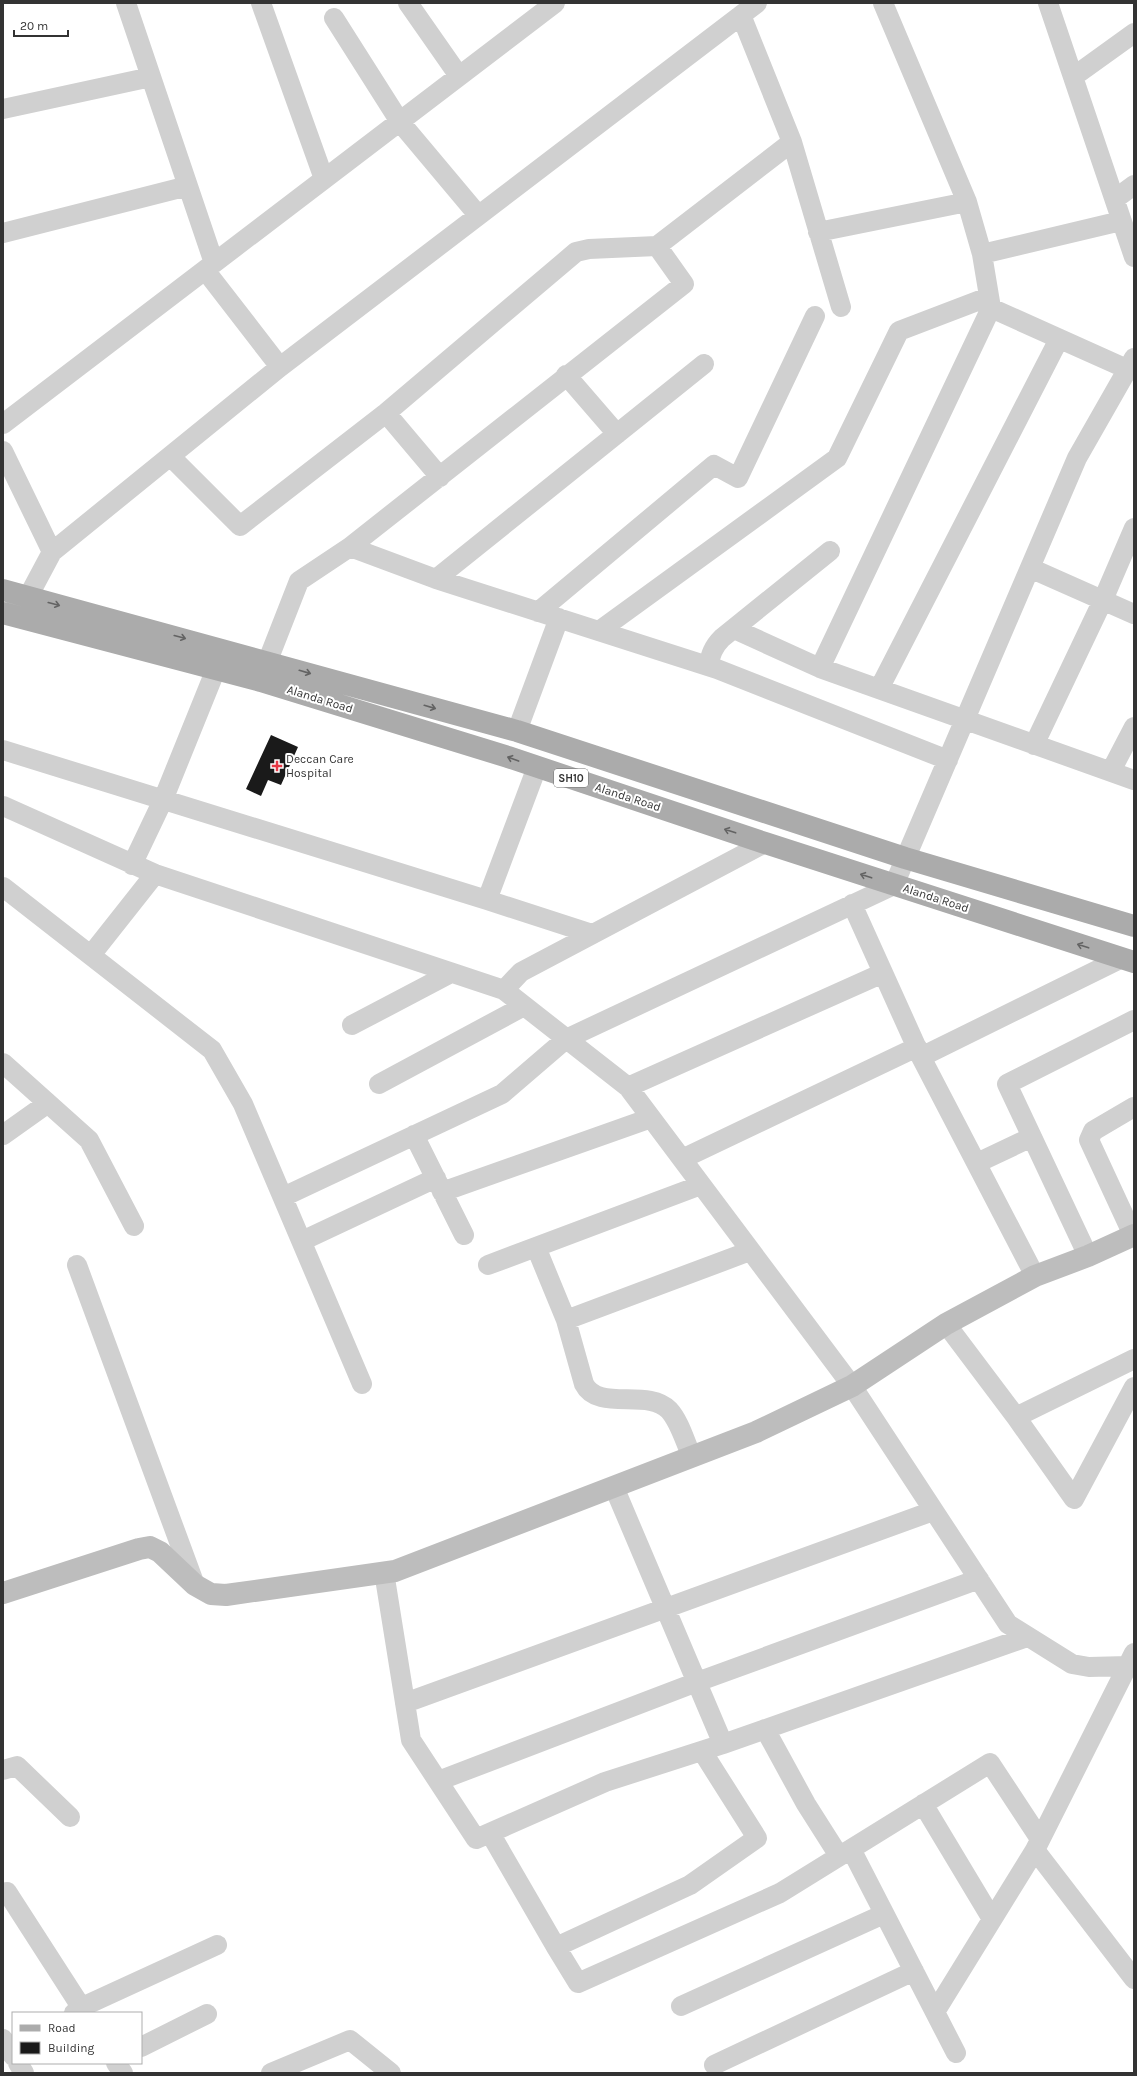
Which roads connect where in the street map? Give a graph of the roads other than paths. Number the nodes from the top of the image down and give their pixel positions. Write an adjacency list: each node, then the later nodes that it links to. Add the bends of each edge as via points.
1 (126, 3): 12 (street)
2 (261, 3): 17 (street)
3 (408, 3): 11 (street)
4 (555, 3): 11 (street)
5 (757, 3): 8 (street)
6 (883, 3): 21 (street)
7 (1048, 3): 13 (street)
8 (741, 15): 16 (street); 22 (street)
9 (334, 18): 15 (street)
10 (1134, 33): 13 (street)
11 (459, 76): 15 (street)
12 (151, 77): 14 (street); 19 (street)
13 (1073, 77): 20 (street)
14 (3, 109)
15 (400, 122): 17 (street); 22 (street)
16 (792, 142): 24 (street); 26 (street)
17 (324, 179): 29 (street)
18 (1134, 185): 20 (street)
19 (188, 186): 25 (street); 29 (street)
20 (1115, 199): 23 (street)
21 (967, 202): 24 (street); 27 (street)
22 (478, 215): 36 (street)
23 (1121, 221): 27 (street); 28 (street)
24 (818, 232): 31 (street)
25 (3, 233)
26 (657, 246): 37 (street, via 684,284); 38 (street, via 576,252)
27 (982, 254): 30 (street)
28 (1134, 257)
29 (210, 267): 36 (street); 39 (street)
30 (990, 303): 33 (street); 58 (street, via 899,331 837,458); 60 (street)
31 (840, 307)
32 (815, 316): 53 (street, via 738,478 714,465)
33 (1059, 339): 35 (street); 63 (street)
34 (704, 364): 40 (street)
35 (1131, 364): 48 (street, via 1077,458)
36 (280, 367): 42 (street)
37 (566, 375): 40 (street); 43 (street)
38 (386, 413): 42 (street, via 240,526); 43 (street)
39 (3, 424)
40 (617, 434): 49 (street)
41 (3, 451): 47 (street)
42 (171, 457): 47 (street)
43 (440, 477): 45 (street)
44 (1134, 528): 52 (street)
45 (350, 547): 49 (street); 62 (street, via 299,580)
46 (830, 551): 57 (street)
47 (52, 552): 51 (street)
48 (1030, 568): 52 (street); 64 (street)
49 (436, 579): 53 (street)
50 (3, 590): 51 (main road, Alanda Road / SH10)
51 (28, 597): 54 (street); 62 (main road, Alanda Road / SH10, one-way to 62)
52 (1103, 600): 55 (street); 67 (street)
53 (538, 612): 56 (street)
54 (4, 614): 61 (main road, Alanda Road / SH10)
55 (1134, 614)
56 (559, 618): 58 (street); 66 (street)
57 (734, 629): 59 (street, via 715,646); 60 (street)
58 (599, 631): 59 (street)
59 (708, 666): 69 (street)
60 (820, 668): 63 (street)
61 (216, 669): 62 (main road, Alanda Road / SH10); 73 (street)
62 (264, 671): 66 (main road, Alanda Road / SH10, one-way to 66); 70 (main road, Alanda Road / SH10, one-way to 62)
63 (879, 689): 64 (street)
64 (965, 719): 67 (street); 69 (street)
65 (1134, 727): 71 (street)
66 (517, 731): 76 (main road, Alanda Road / SH10)
67 (1034, 745): 71 (street)
68 (3, 750): 73 (street)
69 (948, 760): 76 (street)
70 (537, 767): 75 (main road, Alanda Road / SH10, one-way to 70); 81 (street)
71 (1111, 771): 72 (street)
72 (1134, 780)
73 (163, 800): 77 (street); 81 (street)
74 (3, 806): 77 (street)
75 (765, 843): 79 (main road, Alanda Road / SH10, one-way to 75); 84 (street)
76 (905, 858): 79 (street); 83 (main road, Alanda Road / SH10)
77 (132, 865): 78 (street)
78 (155, 874): 85 (street); 88 (street)
79 (894, 885): 82 (street); 86 (main road, Alanda Road / SH10, one-way to 79)
80 (3, 887): 85 (street)
81 (487, 900): 84 (street)
82 (852, 904): 87 (street); 93 (street)
83 (1134, 926)
84 (592, 934): 89 (street, via 521,972)
85 (91, 955): 108 (street, via 212,1050 243,1104)
86 (1128, 960): 94 (street)
87 (883, 972): 94 (street); 97 (street)
88 (451, 973): 89 (street); 92 (street)
89 (504, 990): 90 (street)
90 (524, 1006): 93 (street); 96 (street)
91 (1134, 1020): 103 (street, via 1007,1084)
92 (352, 1026)
93 (566, 1039): 97 (street); 101 (street, via 502,1094)
94 (919, 1052): 104 (street); 105 (street)
95 (3, 1063): 98 (street)
96 (380, 1084)
97 (628, 1087): 100 (street)
98 (48, 1104): 102 (street); 109 (street, via 90,1140)
99 (1134, 1107): 111 (street, via 1094,1131 1088,1140)
100 (651, 1118): 104 (street); 106 (street)
101 (414, 1135): 106 (street); 108 (street)
102 (3, 1136)
103 (1032, 1137): 105 (street); 115 (street)
104 (682, 1159): 107 (street)
105 (977, 1163): 118 (street)
106 (439, 1185): 110 (street); 112 (street)
107 (701, 1185): 113 (street); 114 (street)
108 (283, 1197): 112 (street)
109 (134, 1226)
110 (464, 1235)
111 (1134, 1235): 115 (street)
112 (302, 1241): 122 (street)
113 (536, 1247): 117 (street); 119 (street)
114 (750, 1251): 119 (street); 123 (street)
115 (1088, 1256): 118 (street)
116 (77, 1265): 131 (street)
117 (488, 1265)
118 (1035, 1276): 120 (street)
119 (566, 1320): 126 (street, via 587,1391 594,1396 662,1404 676,1419)
120 (946, 1324): 123 (street); 125 (street)
121 (1134, 1359): 125 (street)
122 (362, 1384)
123 (852, 1386): 126 (street, via 756,1432); 128 (street)
124 (1134, 1387): 125 (street, via 1074,1499)
125 (1016, 1417)
126 (692, 1457): 127 (street)
127 (614, 1487): 129 (street, via 395,1571); 133 (street)
128 (933, 1511): 130 (street); 133 (street)
129 (384, 1572): 131 (street, via 226,1595 211,1594); 137 (street)
130 (978, 1579): 134 (street, via 1008,1624); 136 (street)
131 (195, 1585): 132 (street, via 160,1552 150,1547)
132 (3, 1593)
133 (665, 1608): 136 (street); 137 (street)
134 (1027, 1637): 135 (street, via 1072,1664 1089,1667); 138 (street)
135 (1131, 1659): 146 (street)
136 (697, 1682): 139 (street); 142 (street)
137 (405, 1703): 142 (street, via 411,1740)
138 (765, 1729): 139 (street); 147 (street, via 806,1804)
139 (723, 1744): 140 (street)
140 (702, 1751): 145 (street, via 605,1782); 152 (street, via 757,1838 690,1886)
141 (3, 1770): 144 (street, via 17,1766)
142 (438, 1781): 145 (street, via 476,1839)
143 (923, 1804): 146 (street, via 990,1763); 147 (street); 150 (street)
144 (70, 1817)
145 (490, 1833): 152 (street)
146 (1037, 1845): 150 (street); 154 (street)
147 (845, 1853): 149 (street); 152 (street, via 780,1893 578,1983)
148 (3, 1894): 156 (street, via 7,1892)
149 (884, 1914): 153 (street); 155 (street)
150 (992, 1919): 157 (street)
151 (216, 1945): 156 (street)
152 (556, 1947)
153 (914, 1971): 157 (street); 166 (street)
154 (1134, 1979)
155 (681, 2006)
156 (80, 2011)
157 (935, 2012): 161 (street)
158 (207, 2014): 160 (street)
159 (3, 2039): 162 (street)
160 (142, 2047)
161 (956, 2053)
162 (12, 2055)
163 (12, 2058): 167 (street)
164 (19, 2064): 169 (street)
165 (117, 2064): 170 (street)
166 (714, 2065)
167 (3, 2066)
168 (293, 2069): 171 (street); 172 (street, via 350,2040)
169 (24, 2073)
170 (123, 2073)
171 (271, 2073)
172 (391, 2073)

